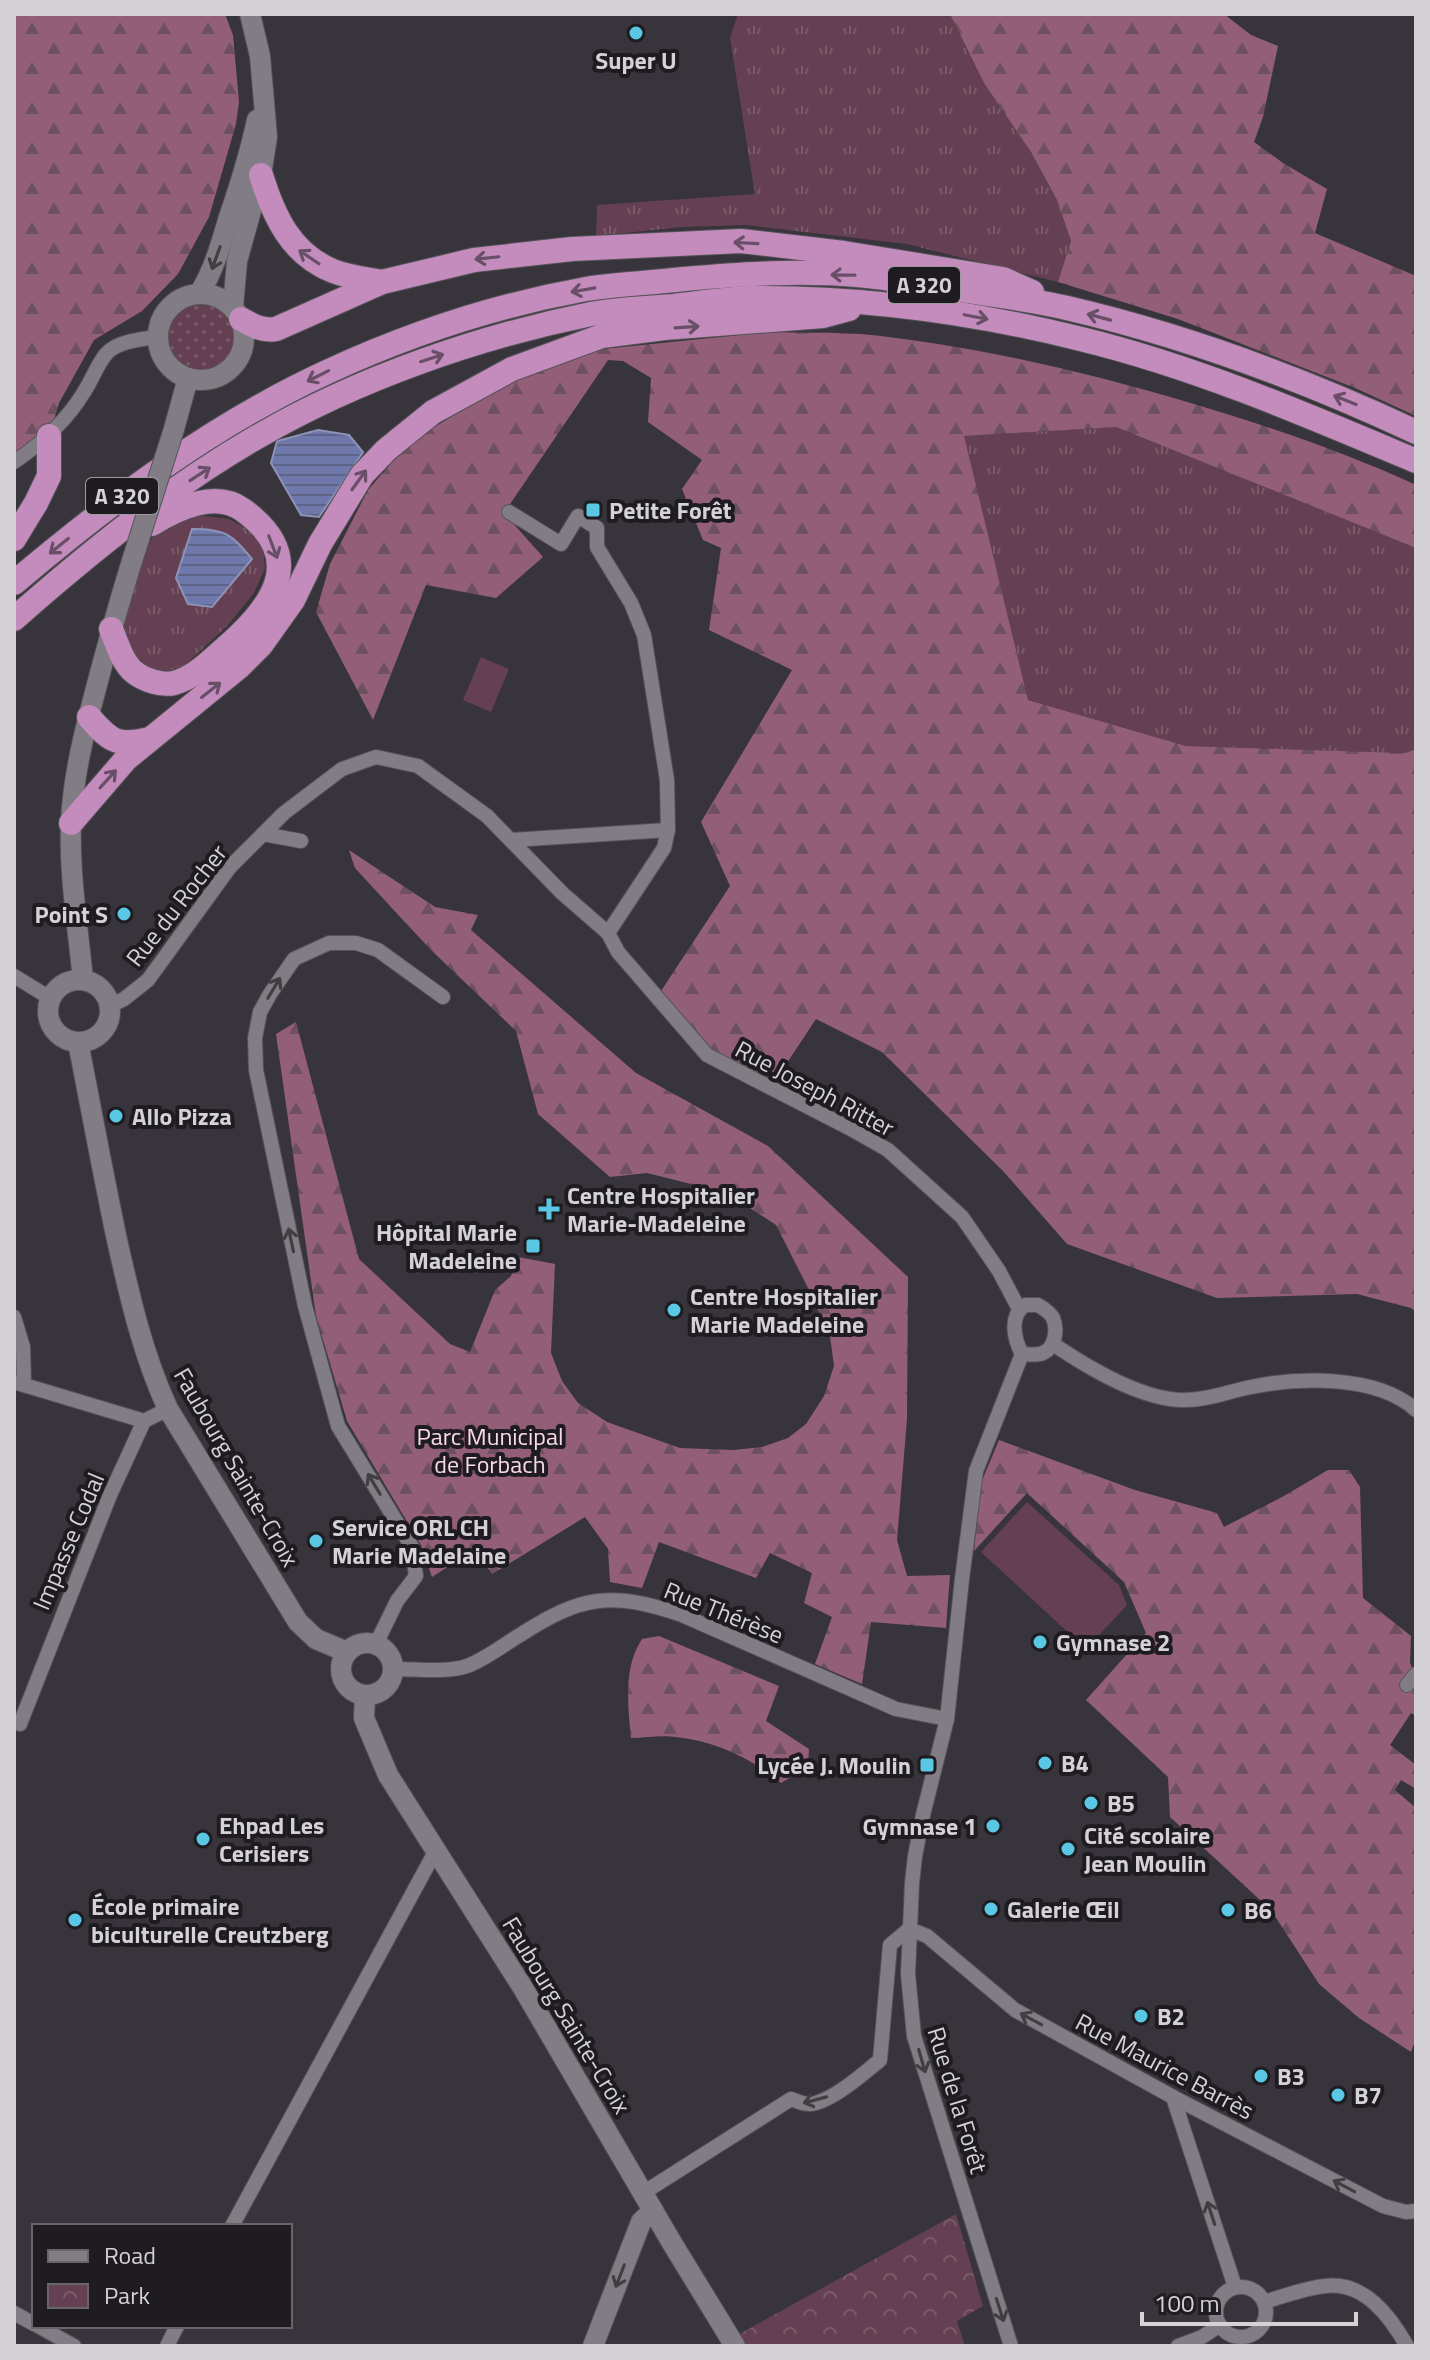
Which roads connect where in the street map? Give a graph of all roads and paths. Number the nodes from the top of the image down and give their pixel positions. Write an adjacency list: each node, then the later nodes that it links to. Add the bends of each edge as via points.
1 (250, 14): 2 (main road, via 260,56 267,137)
2 (254, 172): 3 (highway, one-way to 2, via 336,272 298,249); 4 (main road, one-way to 4); 7 (main road, via 237,261)
3 (382, 282): 6 (highway, one-way to 3, via 1003,279 741,241 488,258); 7 (highway, via 276,329 256,328)
4 (199, 294): 7 (main road, via 218,297); 8 (main road, via 186,296 166,312)
5 (871, 303): 12 (highway, A 320, one-way to 12, via 968,315 1082,339 1212,378); 15 (highway, A 320, one-way to 5, via 257,437 337,396 426,360 593,314 745,298); 21 (highway, one-way to 5, via 261,645 293,600 362,475 433,412 512,369 602,336 823,316)
6 (1067, 308): 10 (highway, A 320, one-way to 6, via 1271,370); 17 (highway, A 320, one-way to 17, via 858,275 743,274 589,289 510,305 326,372 236,419 138,484)
7 (237, 313): 9 (main road, via 245,333 238,360 216,378)
8 (158, 337): 9 (main road, via 166,363); 11 (street, via 132,340 107,352 65,421)
9 (188, 378): 19 (main road, bridge)
10 (1416, 432)
11 (49, 436): 13 (street); 16 (highway, via 49,476)
12 (1416, 461)
13 (14, 462)
14 (509, 512): 24 (street, via 561,544 578,516 597,528 597,547 644,635 667,780)
15 (113, 534): 18 (highway, A 320); 19 (highway, one-way to 19, via 134,535 175,509 214,501 236,505 258,521 274,543 280,568 262,612 193,675 171,684 134,672)
16 (14, 539)
17 (14, 583)
18 (14, 619)
19 (111, 629): 20 (main road)
20 (89, 717): 21 (highway, via 115,741); 23 (main road)
21 (150, 739): 23 (highway, one-way to 21, via 108,777)
22 (284, 813): 25 (street, Rue du Rocher); 25 (street, via 301,841); 26 (street, Rue du Rocher, via 342,769 376,757 418,766)
23 (71, 823): 29 (main road)
24 (668, 830): 26 (street); 27 (street, via 664,848)
25 (263, 834): 32 (street, Rue du Rocher, via 230,867 148,980)
26 (512, 840): 27 (street, Rue du Rocher)
27 (608, 933): 34 (street, Rue du Rocher, via 618,952)
28 (14, 976): 31 (street)
29 (83, 980): 31 (main road, via 63,984); 32 (main road, via 105,993)
30 (443, 997): 43 (street, one-way to 30, via 416,1576 412,1547 338,1426 305,1306 256,1070 255,1038 260,1012 281,975 294,959 329,943 378,950)
31 (50, 998): 33 (main road, via 52,1028)
32 (110, 1006): 33 (main road, via 102,1031)
33 (78, 1042): 40 (main road, Faubourg Sainte-Croix, via 136,1325)
34 (707, 1055): 35 (street, Rue Joseph Ritter, via 888,1150 962,1217)
35 (1019, 1309): 37 (street, via 1038,1305 1048,1312 1055,1330); 38 (street, via 1015,1330)
36 (14, 1317): 39 (street, via 23,1347)
37 (1053, 1344): 38 (street, via 1037,1355); 41 (street, via 1079,1362 1156,1396 1203,1399 1281,1382 1328,1382 1387,1391)
38 (1022, 1354): 47 (street, Rue de la Forêt, via 976,1471)
39 (19, 1383): 42 (street)
40 (168, 1409): 42 (street); 44 (main road, Faubourg Sainte-Croix, via 298,1622 316,1639)
41 (1416, 1410)
42 (144, 1421): 48 (street, Impasse Codal)
43 (376, 1644): 44 (main road, via 362,1643); 45 (main road, via 388,1652)
44 (347, 1652): 46 (main road, via 341,1665 343,1679)
45 (394, 1669): 46 (main road, via 385,1689); 47 (street, Rue Thérèse, via 463,1667 541,1621 582,1603 610,1599 682,1615 883,1704)
46 (365, 1695): 49 (main road, Faubourg Sainte-Croix, via 364,1718 372,1742)
47 (947, 1719): 50 (street, Rue de la Forêt, via 918,1842)
48 (20, 1724)
49 (436, 1850): 52 (main road, Faubourg Sainte-Croix); 54 (street)
50 (909, 1929): 51 (street, Rue Maurice Barrès, one-way to 50, via 1015,2010 927,1936); 52 (street, one-way to 52, via 890,1945 880,2060 853,2083 816,2103 791,2099); 67 (street, Rue de la Forêt, one-way to 67, via 914,2036)
51 (1173, 2097): 53 (street, Rue Maurice Barrès, one-way to 51, via 1383,2206); 55 (street, one-way to 51)
52 (648, 2201): 65 (main road, one-way to 65); 66 (main road, Faubourg Sainte-Croix)
53 (1416, 2211)
54 (233, 2224)
55 (1235, 2287): 56 (street, via 1252,2289); 59 (street, via 1216,2307)
56 (1264, 2302): 62 (street, via 1264,2321); 69 (street, via 1322,2286 1349,2288 1387,2314)
57 (14, 2313): 58 (street)
58 (32, 2323)
59 (1220, 2325): 62 (street); 68 (street)
60 (41, 2328): 63 (street)
61 (176, 2328): 64 (street)
62 (1252, 2340)
63 (74, 2346)
64 (167, 2346)
65 (593, 2346)
66 (735, 2346)
67 (1011, 2346)
68 (1178, 2346)
69 (1407, 2346)

